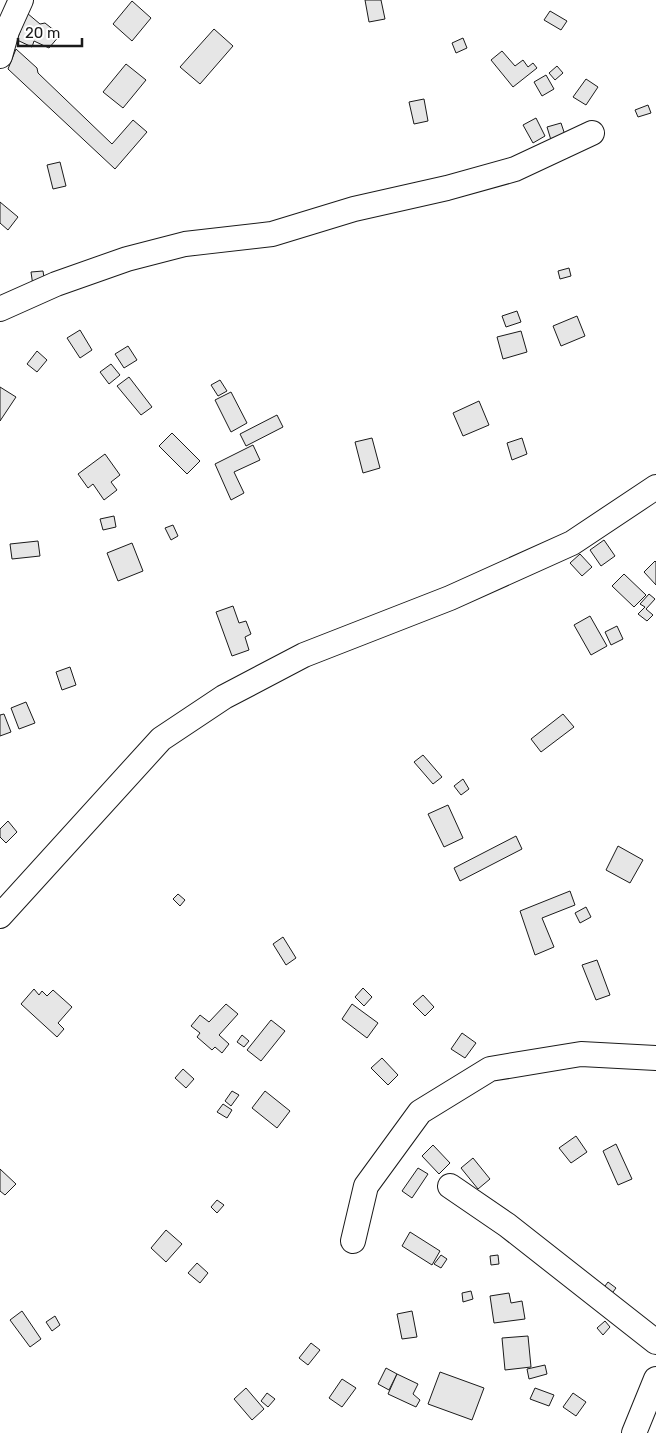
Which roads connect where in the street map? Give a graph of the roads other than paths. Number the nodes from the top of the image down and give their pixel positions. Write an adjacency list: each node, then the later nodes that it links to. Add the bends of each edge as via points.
1 (22, 0): 2 (street, via 7,31)
2 (0, 56)
3 (592, 133): 4 (street, via 515,169 354,208 272,234 185,244 128,259 56,284)
4 (0, 309)
5 (656, 487): 6 (street, via 572,543 450,598 304,655 224,697 161,739)
6 (0, 916)
7 (656, 1058): 9 (street, via 581,1054 490,1069 420,1112 366,1186)
8 (450, 1186): 10 (street, via 507,1225)
9 (353, 1241)
10 (656, 1342)
11 (656, 1379): 12 (street)
12 (634, 1433)

